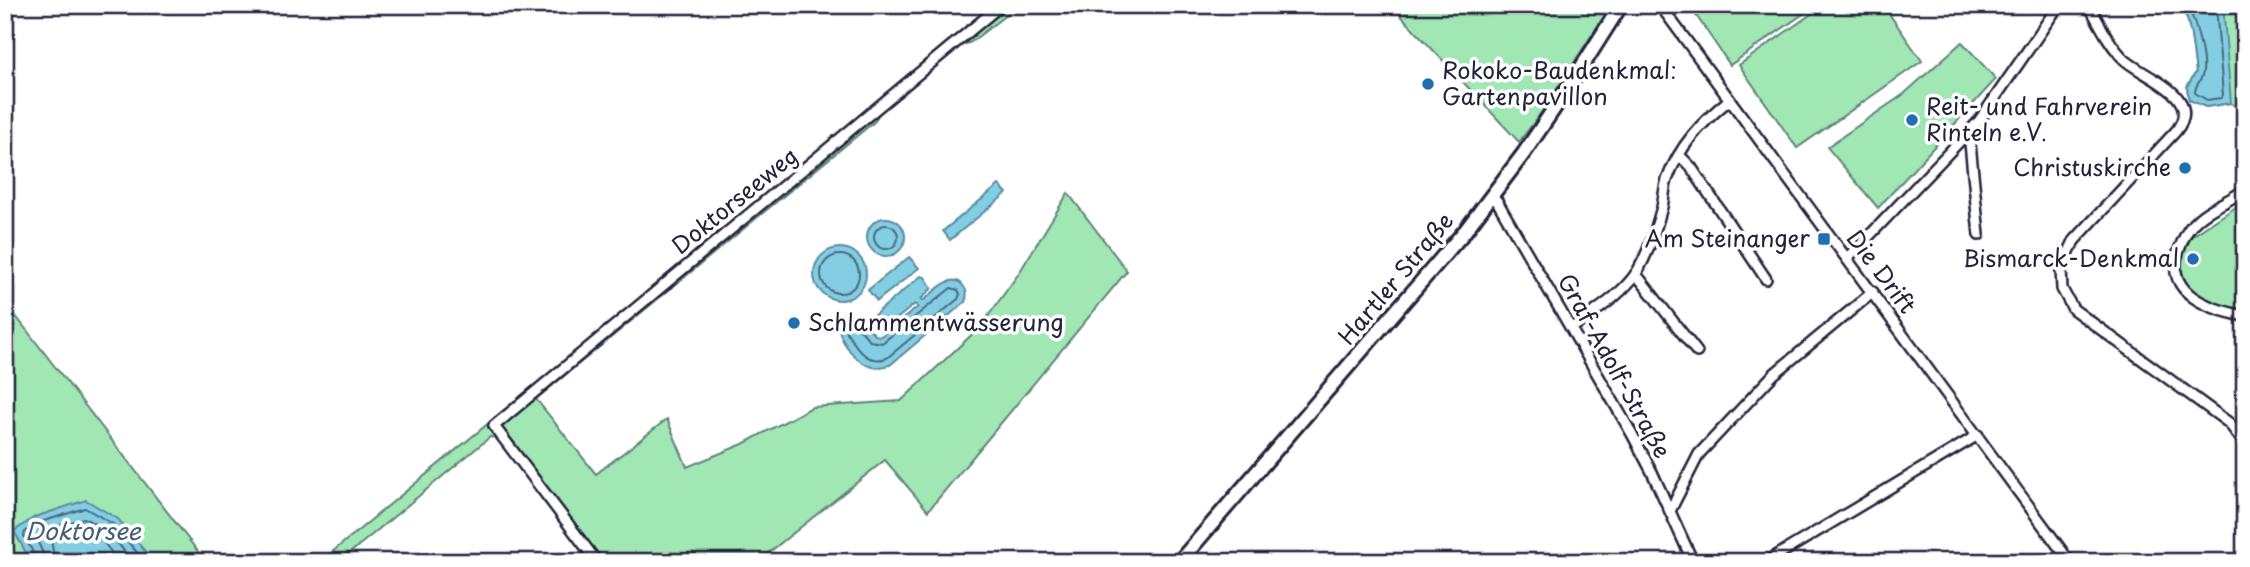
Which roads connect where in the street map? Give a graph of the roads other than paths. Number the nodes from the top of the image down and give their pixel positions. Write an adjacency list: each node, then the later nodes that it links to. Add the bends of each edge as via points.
1 (1001, 5): 22 (street, Doktorseeweg, via 494,426)
2 (1621, 5): 10 (main road, Hartler Straße)
3 (1660, 5): 6 (street, Die Drift)
4 (2059, 5): 7 (street)
5 (2089, 5): 20 (street, via 2118,52 2180,98 2184,122 2074,241 2061,269 2062,289 2073,309 2229,423)
6 (1728, 100): 8 (street, via 1704,121); 12 (street, Die Drift)
7 (1969, 133): 11 (street); 12 (street)
8 (1679, 155): 13 (street, via 1649,249); 14 (street)
9 (2245, 189): 16 (street, via 2198,218 2183,237 2175,260 2187,293 2199,302)
10 (1491, 196): 17 (street, Graf-Adolf-Straße); 23 (main road, Hartler Straße, via 1436,266)
11 (1979, 235)
12 (1848, 258): 15 (street, Die Drift)
13 (1636, 274): 17 (street); 18 (street)
14 (1766, 279)
15 (1873, 292): 19 (street, Die Drift); 21 (street, via 1774,374 1699,454)
16 (2245, 316)
17 (1572, 328): 21 (street, Graf-Adolf-Straße)
18 (1697, 352)
19 (1978, 435): 25 (street); 26 (street, Die Drift)
20 (2245, 444)
21 (1670, 511): 24 (street, Graf-Adolf-Straße)
22 (597, 562)
23 (1179, 562)
24 (1693, 562)
25 (1766, 562)
26 (2070, 562)

